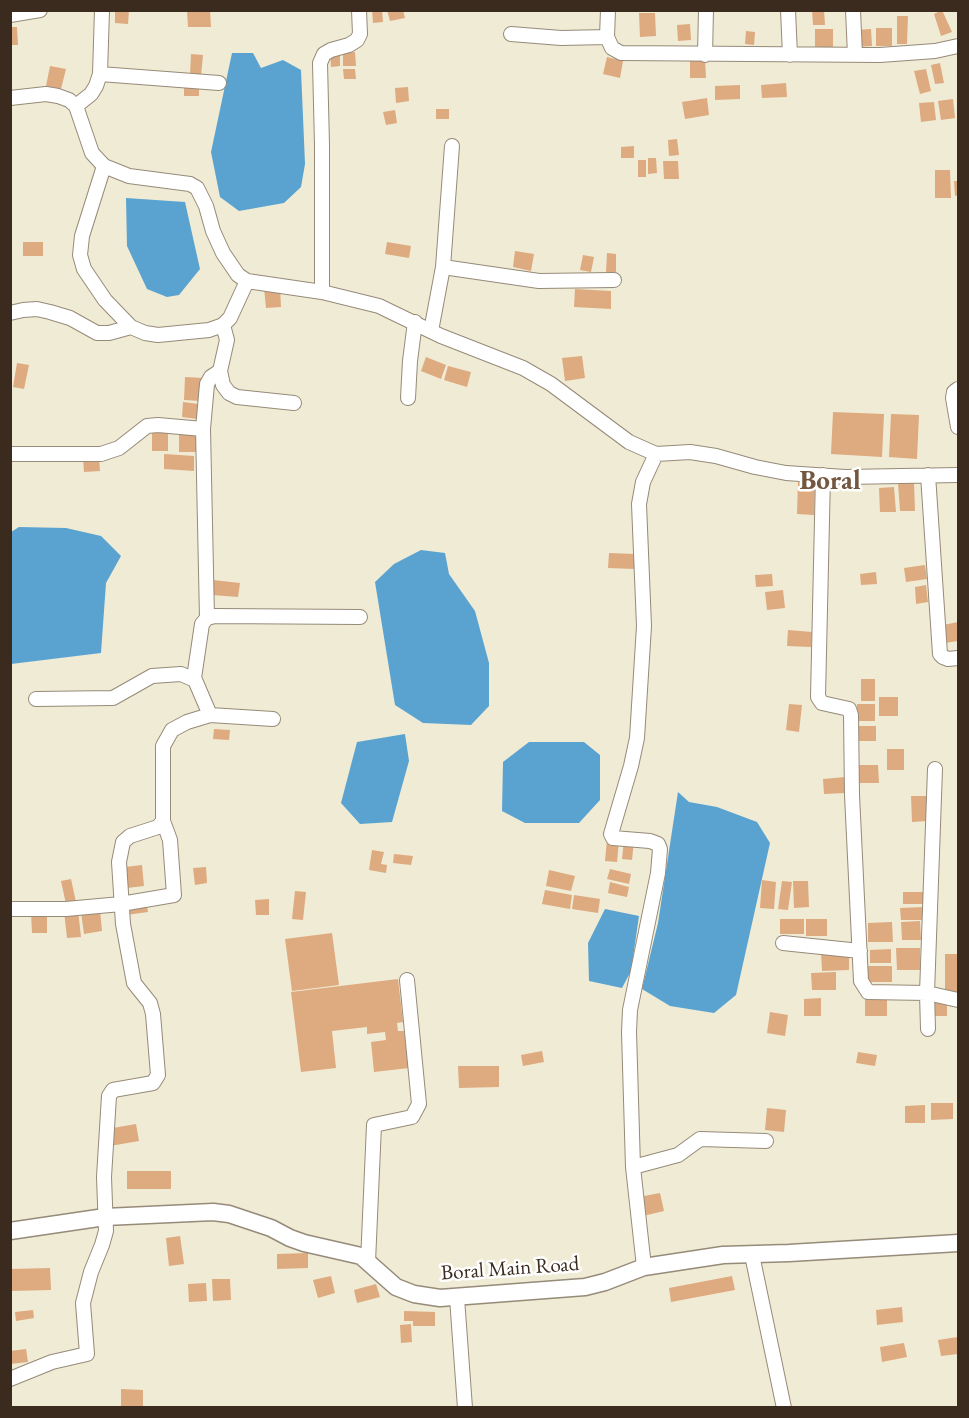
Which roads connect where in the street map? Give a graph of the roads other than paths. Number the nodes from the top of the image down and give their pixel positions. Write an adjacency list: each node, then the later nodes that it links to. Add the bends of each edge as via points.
1 (40, 10): 8 (street)
2 (102, 10): 15 (street)
3 (359, 10): 24 (street, via 357,40 324,54 320,63)
4 (608, 10): 10 (street)
5 (706, 10): 12 (street)
6 (788, 10): 13 (street)
7 (853, 10): 14 (street)
8 (14, 13)
9 (511, 34): 10 (street)
10 (607, 37): 12 (street, via 612,48 621,53)
11 (958, 46): 14 (street)
12 (705, 55): 13 (street)
13 (790, 55): 14 (street)
14 (855, 55)
15 (99, 74): 16 (street); 18 (street, via 91,94)
16 (219, 83)
17 (10, 98): 18 (street, via 46,94)
18 (76, 106): 20 (street, via 92,153)
19 (452, 146): 21 (street)
20 (104, 166): 23 (street, via 129,176 197,188 222,252); 28 (street, via 82,236 80,255 84,269 105,300)
21 (443, 267): 22 (street, via 539,281); 29 (street)
22 (614, 280)
23 (247, 281): 24 (street); 27 (street)
24 (322, 292): 26 (street, via 379,306)
25 (10, 313): 28 (street, via 30,309 50,312 97,333)
26 (415, 322): 29 (street); 32 (street)
27 (223, 325): 28 (street, via 158,335); 30 (street, via 228,340)
28 (131, 327)
29 (431, 331): 37 (street, via 523,368 629,442)
30 (220, 371): 33 (street, via 223,385 237,397); 35 (street, via 207,384)
31 (958, 389): 34 (street, via 953,398)
32 (408, 398)
33 (294, 403)
34 (958, 427)
35 (203, 429): 36 (street, via 147,426 119,448 101,454); 42 (street)
36 (10, 454)
37 (656, 454): 38 (street, via 690,452 786,473); 59 (street, via 643,482 639,504 644,635 637,738 611,834 613,838 650,841 660,849 630,1010)
38 (823, 475): 39 (street); 53 (street, via 819,697 822,704 849,709 851,715)
39 (928, 475): 40 (street); 43 (street, via 940,654)
40 (958, 475)
41 (360, 616): 42 (street)
42 (207, 618): 44 (street, via 202,624)
43 (958, 658)
44 (194, 678): 45 (street, via 159,675 106,699); 46 (street)
45 (36, 699)
46 (210, 715): 47 (street); 49 (street, via 172,730 165,740)
47 (273, 719)
48 (935, 769): 55 (street)
49 (163, 821): 50 (street, via 123,842 119,862); 50 (street, via 170,840 174,895)
50 (121, 904): 51 (street); 60 (street, via 132,976 153,1014 158,1075 153,1083 113,1090 109,1096)
51 (10, 909)
52 (783, 943): 53 (street)
53 (860, 951): 55 (street, via 865,990)
54 (407, 980): 64 (street, via 419,1104 412,1117 374,1125)
55 (927, 993): 56 (street); 57 (street)
56 (958, 1000)
57 (928, 1029)
58 (766, 1141): 59 (street, via 700,1139 678,1155)
59 (633, 1167): 65 (street)
60 (105, 1217): 61 (main road, Boral Main Road); 64 (main road, Boral Main Road, via 230,1214 304,1243 362,1256); 67 (street, via 105,1237 83,1303 87,1354)
61 (10, 1231)
62 (958, 1243): 63 (main road, Boral Main Road)
63 (752, 1255): 65 (main road, Boral Main Road, via 723,1255); 69 (street)
64 (368, 1262): 66 (main road, Boral Main Road, via 403,1290)
65 (644, 1268): 66 (main road, Boral Main Road, via 585,1287)
66 (458, 1298): 68 (street)
67 (10, 1378)
68 (465, 1407)
69 (784, 1407)

